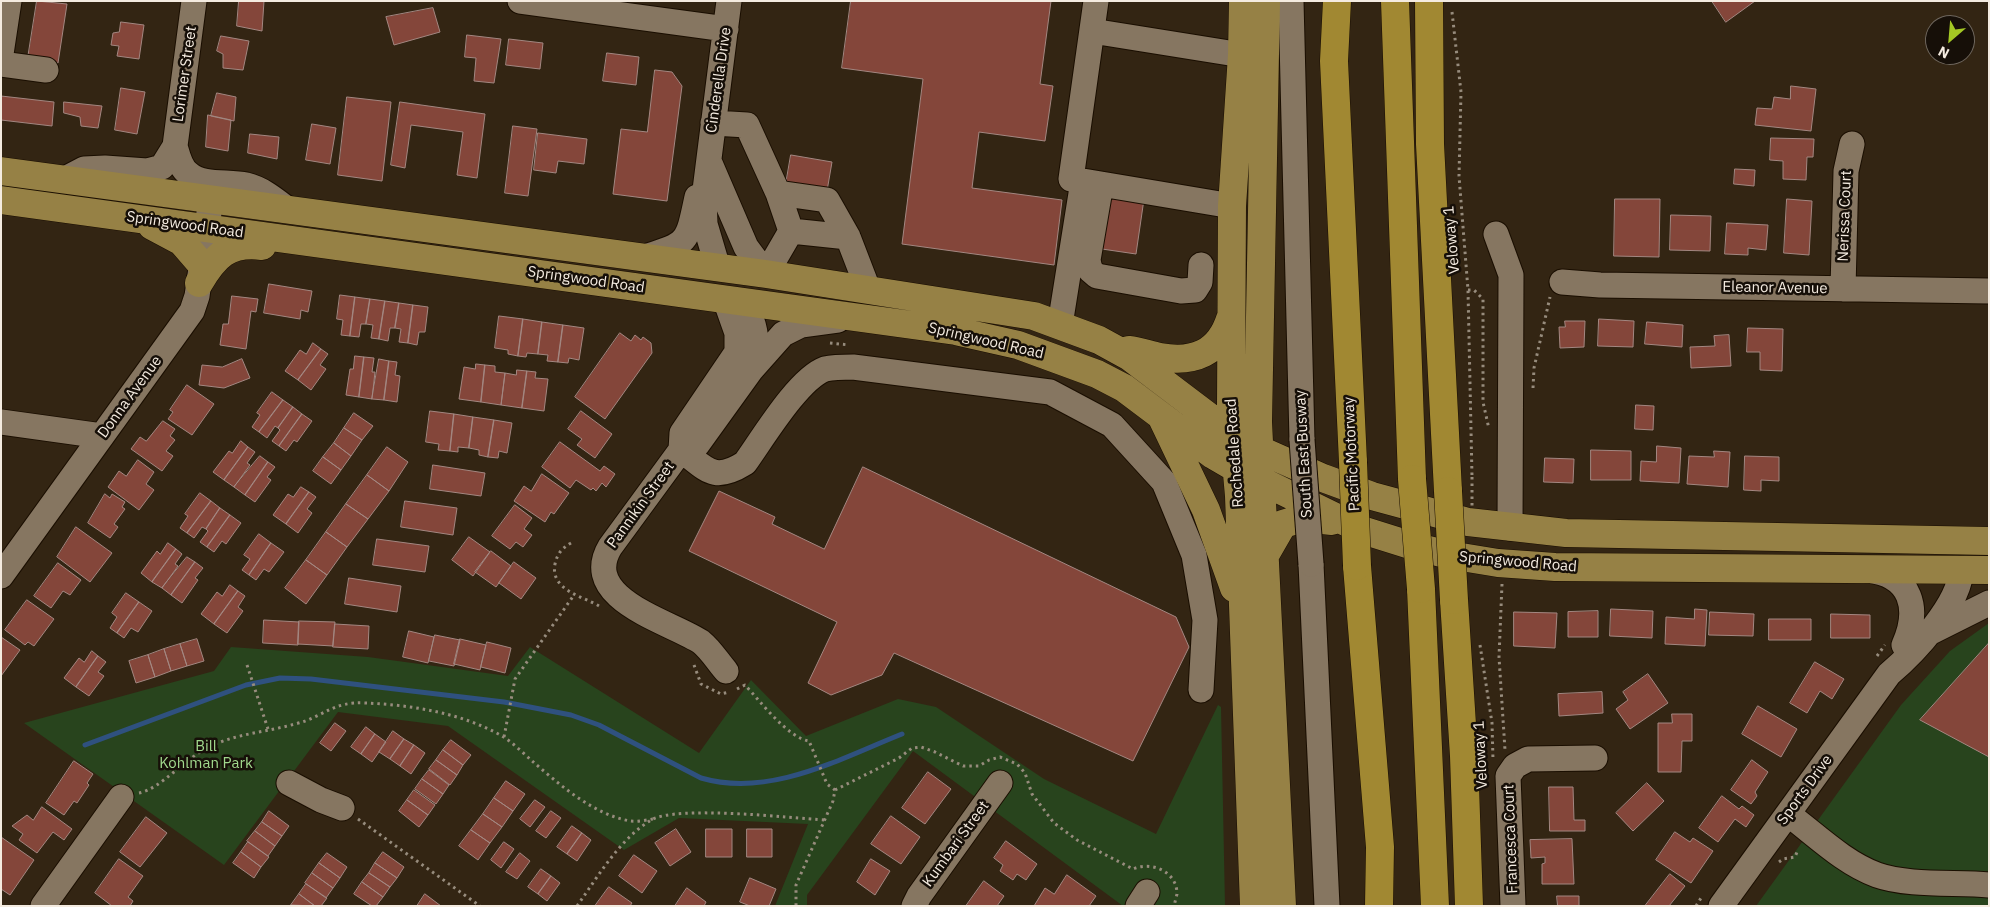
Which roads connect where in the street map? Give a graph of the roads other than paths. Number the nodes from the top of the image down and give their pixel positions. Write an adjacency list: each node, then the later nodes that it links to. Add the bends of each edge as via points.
1 (9, 1): 14 (street)
2 (194, 1): 20 (street, Lorimer Street)
3 (520, 1): 12 (street)
4 (730, 1): 12 (street, Cinderella Drive)
5 (1096, 1): 13 (street)
6 (1243, 1): 15 (main road, Rochedale Road)
7 (1266, 1): 56 (main road, Rochedale Road, via 1260,208)
8 (1291, 1): 86 (street, South East Busway, bridge, via 1302,440)
9 (1337, 1): 87 (highway, Pacific Motorway, bridge, via 1334,61 1357,566 1380,847)
10 (1394, 1): 88 (highway, bridge, via 1412,479 1421,590)
11 (1440, 4): 89 (highway, bridge, via 1430,144)
12 (726, 30): 18 (street, Cinderella Drive)
13 (1092, 31): 15 (street); 24 (street, via 1071,179)
14 (1, 54)
15 (1242, 55): 28 (main road, Rochedale Road)
16 (1, 64): 17 (street)
17 (46, 70)
18 (713, 123): 21 (street, Cinderella Drive); 25 (street, via 747,125)
19 (1852, 144): 43 (street, Nerissa Court, via 1846,171)
20 (175, 146): 23 (street, Lorimer Street, via 162,167 147,171 84,169); 29 (street, Lorimer Street, via 189,175 199,180 245,185 266,192)
21 (708, 158): 36 (street, via 692,223 684,240 673,248); 38 (street, via 704,213); 40 (street, via 746,247)
22 (1, 171): 23 (main road, Springwood Road)
23 (65, 179): 26 (main road, Springwood Road)
24 (1092, 182): 28 (street); 37 (street, via 1088,260 1090,270 1097,276 1182,292 1195,290 1200,282); 48 (street)
25 (778, 193): 32 (street); 34 (street, via 827,200)
26 (211, 199): 29 (main road, Springwood Road); 31 (street, Donna Avenue)
27 (1, 200): 30 (main road, Springwood Road)
28 (1232, 206): 47 (main road, Rochedale Road)
29 (286, 208): 36 (main road, Springwood Road)
30 (135, 218): 31 (main road, Springwood Road); 39 (main road, via 174,237)
31 (206, 228): 35 (main road, Springwood Road); 39 (street, Donna Avenue)
32 (791, 232): 34 (street); 40 (street)
33 (1496, 234): 59 (street, via 1511,275)
34 (848, 238): 42 (street)
35 (297, 241): 39 (main road, via 273,247 235,246); 45 (main road, Springwood Road)
36 (642, 258): 38 (main road, Springwood Road)
37 (1201, 265)
38 (718, 268): 40 (main road, Springwood Road); 45 (main road)
39 (200, 274): 54 (street, Donna Avenue, via 192,311)
40 (766, 274): 42 (main road, Springwood Road)
41 (1562, 282): 43 (street, Eleanor Avenue)
42 (868, 289): 48 (main road, Springwood Road, via 1007,311)
43 (1843, 289): 44 (street, Eleanor Avenue)
44 (1989, 292)
45 (732, 300): 46 (main road, Springwood Road); 50 (street, via 752,322 757,338); 55 (street, Pannikin Street, via 737,352 682,433)
46 (862, 318): 50 (street, via 793,328 778,339); 51 (main road, Springwood Road, via 956,331 1018,345 1097,374 1124,388)
47 (1230, 319): 49 (main road, via 1220,339 1203,354 1191,358 1168,358); 53 (main road, Rochedale Road)
48 (1060, 325): 49 (main road, Springwood Road)
49 (1113, 348): 53 (main road, Springwood Road, via 1147,368)
50 (751, 370): 55 (street, via 697,445)
51 (1161, 415): 57 (main road, Springwood Road); 69 (main road, via 1206,510)
52 (1, 422): 54 (street)
53 (1233, 434): 56 (main road, Springwood Road); 57 (main road, Rochedale Road)
54 (102, 436): 67 (street, Donna Avenue)
55 (681, 450): 72 (street, Pannikin Street, via 595,571 622,600 701,643); 74 (street, via 710,472 730,472 745,463 807,380 826,369 838,367 1050,392 1112,425 1164,482 1194,555 1205,620)
56 (1260, 450): 58 (main road, Rochedale Road); 59 (main road, Springwood Road, via 1372,496 1468,522)
57 (1237, 469): 58 (main road, Springwood Road); 69 (main road, Rochedale Road)
58 (1262, 482): 60 (main road, Springwood Road); 63 (main road, Rochedale Road)
59 (1510, 528): 61 (main road, Springwood Road, via 1667,536)
60 (1362, 530): 63 (main road, via 1325,519 1293,519 1283,524); 64 (main road, Springwood Road, via 1449,555 1522,565)
61 (1961, 540): 62 (main road, Springwood Road); 65 (main road, Sports Drive)
62 (1989, 541)
63 (1263, 559): 85 (main road, Rochedale Road)
64 (1865, 569): 65 (main road, Springwood Road); 71 (street, via 1890,576 1909,595 1913,611)
65 (1961, 569): 66 (main road, Springwood Road); 70 (street, Sports Drive, via 1958,589); 71 (street, Sports Drive, via 1934,599)
66 (1989, 570)
67 (1, 576)
68 (1989, 603): 70 (street, Sports Drive)
69 (1243, 613): 84 (main road, Rochedale Road)
70 (1928, 634): 73 (street, Sports Drive)
71 (1904, 645): 73 (street, Sports Drive)
72 (726, 671)
73 (1890, 674): 80 (street, Sports Drive)
74 (1202, 690)
75 (1595, 758): 90 (street, Francesca Court, via 1528,759 1504,764 1508,776)
76 (289, 783): 79 (street)
77 (1000, 783): 83 (street, Kumbari Street)
78 (121, 797): 82 (street)
79 (342, 808)
80 (1788, 814): 81 (street, via 1856,865 1878,875 1922,882); 91 (street, Sports Drive)
81 (1985, 882)
82 (53, 902)
83 (914, 906)
84 (1254, 906)
85 (1282, 906)
86 (1327, 906)
87 (1379, 906)
88 (1435, 906)
89 (1470, 906)
90 (1513, 906)
91 (1721, 906)

